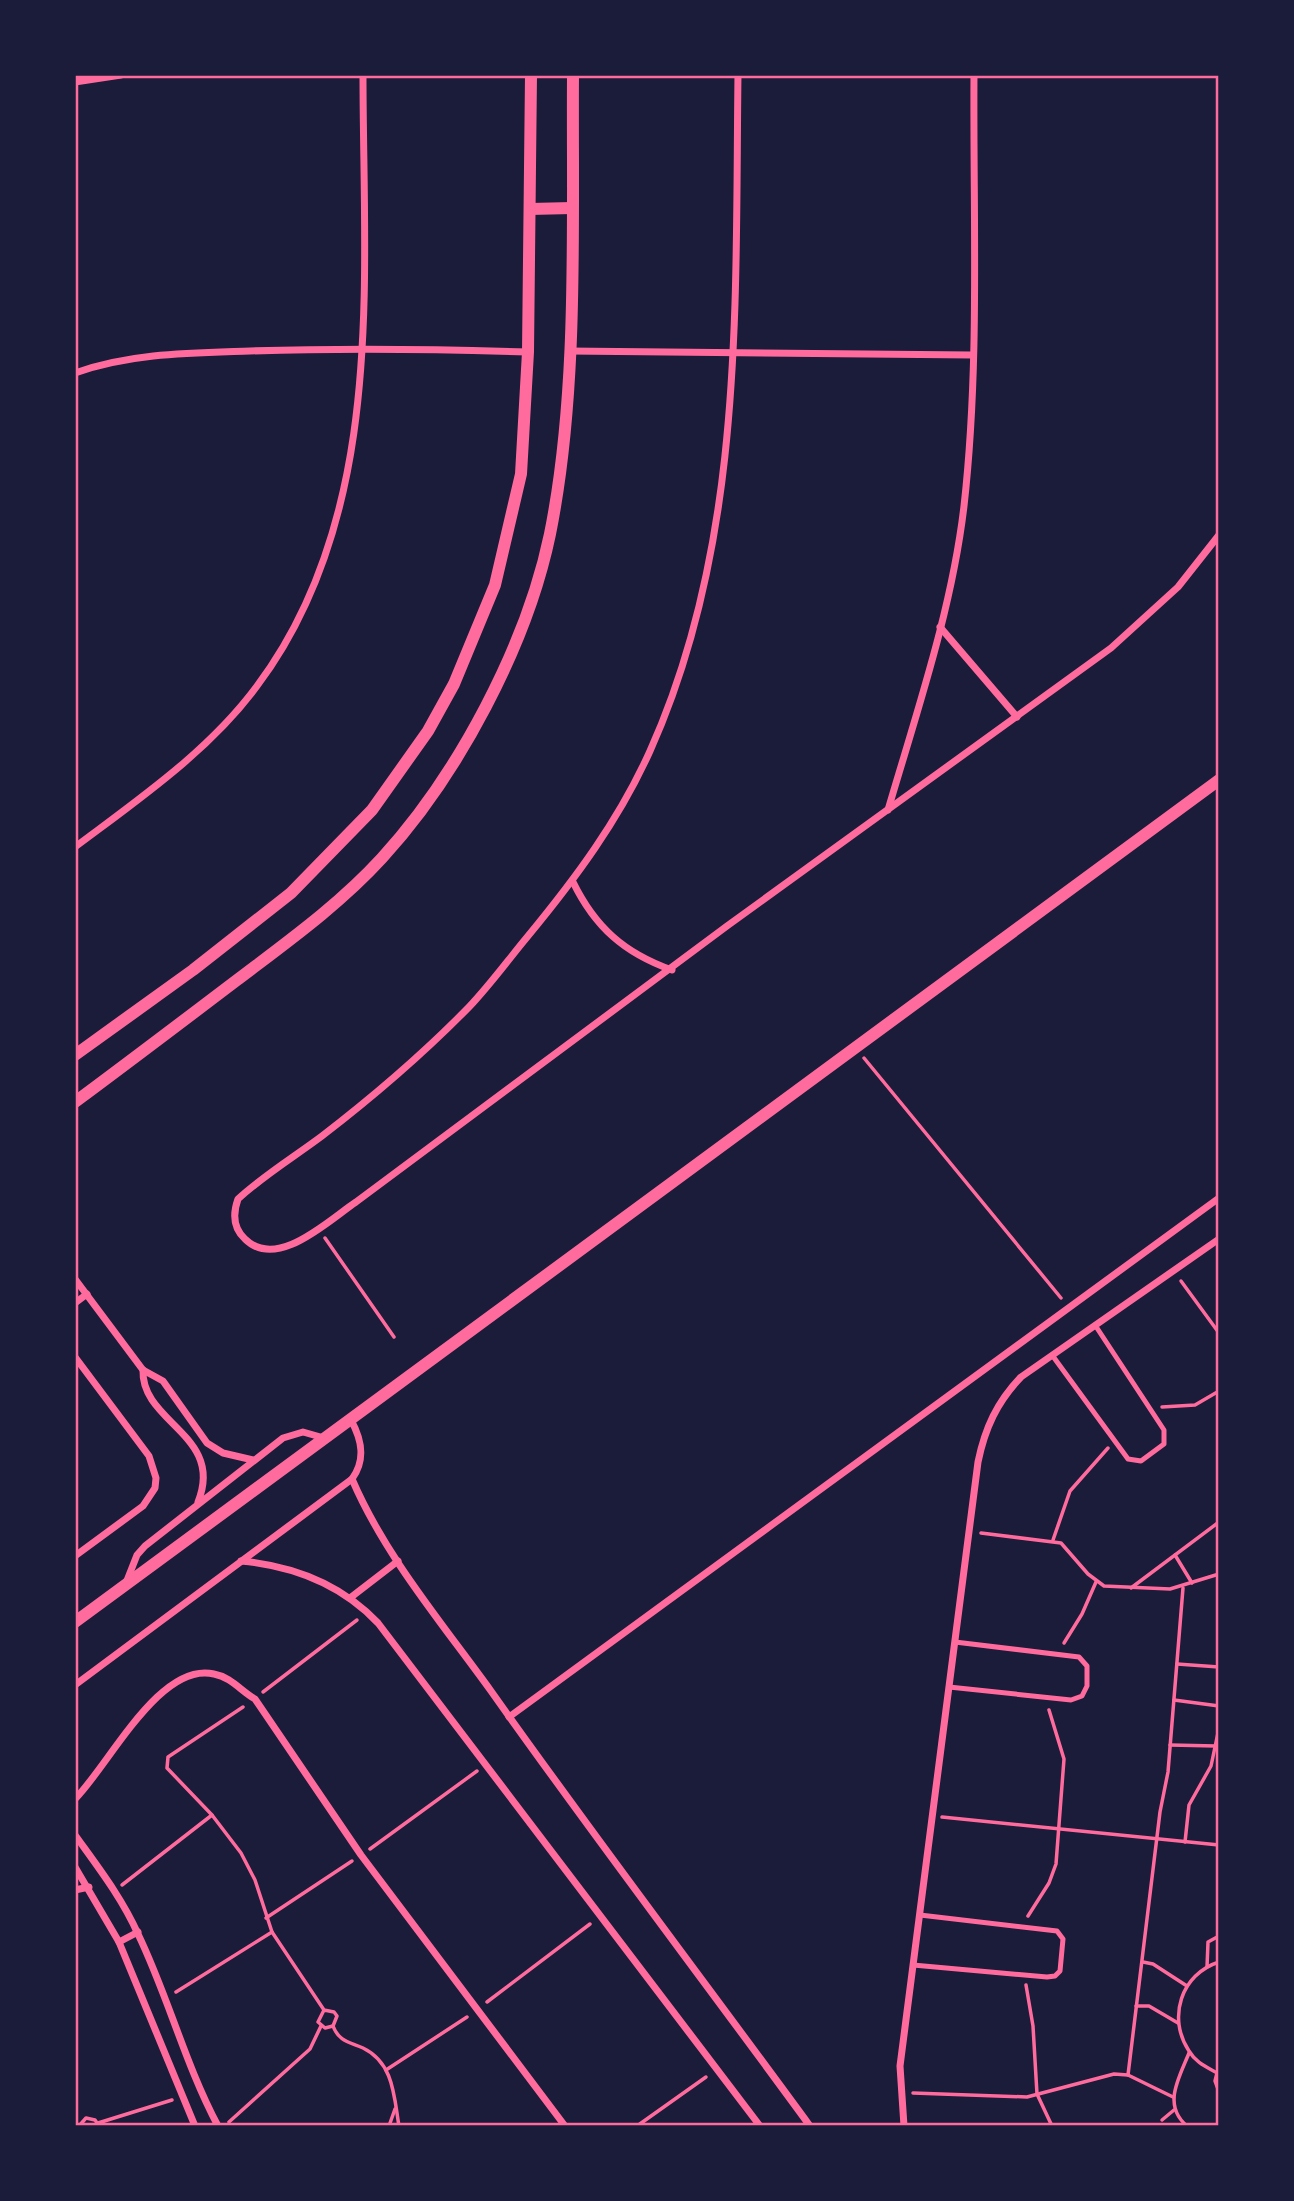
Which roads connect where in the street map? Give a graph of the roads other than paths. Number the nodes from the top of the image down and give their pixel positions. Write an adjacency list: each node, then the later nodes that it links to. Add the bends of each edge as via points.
1 (121, 75): 7 (street)
2 (363, 75): 10 (street)
3 (531, 75): 9 (street)
4 (573, 75): 8 (street)
5 (738, 75): 12 (street)
6 (974, 75): 14 (street)
7 (75, 82)
8 (572, 208): 9 (street); 11 (street)
9 (530, 209): 13 (street)
10 (363, 347): 13 (street); 15 (street, via 165,355); 21 (street, via 347,477 328,550 296,621 257,686 211,736 159,785)
11 (568, 351): 12 (street); 25 (street, via 559,483 532,598 487,701 429,797 383,857 323,915)
12 (735, 351): 14 (street); 22 (street, via 718,513 685,661 643,765)
13 (528, 352): 24 (street, via 524,447 510,530 477,635 428,732 372,810 290,893)
14 (972, 355): 17 (street, via 963,508)
15 (75, 373)
16 (1219, 535): 18 (street, via 1178,587 1111,648)
17 (940, 627): 18 (street); 20 (street)
18 (1017, 717): 20 (street)
19 (1219, 780): 37 (street)
20 (888, 810): 23 (street)
21 (75, 847)
22 (573, 882): 23 (street, via 585,907 611,938 645,961); 23 (street, via 473,1003 434,1041 379,1091 238,1199 234,1210 241,1236 260,1248 282,1247 318,1228)
23 (672, 970)
24 (75, 1055)
25 (75, 1102)
26 (1219, 1198): 51 (street)
27 (1219, 1238): 31 (street)
28 (75, 1279): 29 (street)
29 (87, 1294): 30 (street); 34 (street)
30 (75, 1303)
31 (1095, 1325): 32 (street); 32 (lane, via 1164,1430 1164,1444 1138,1462 1128,1459)
32 (1052, 1355): 48 (street, via 1021,1377 993,1415 979,1454)
33 (75, 1357): 42 (street, via 149,1456 156,1478 143,1506)
34 (143, 1370): 35 (street, via 163,1381); 36 (street, via 148,1394)
35 (177, 1403): 36 (street); 39 (street, via 207,1443)
36 (165, 1413): 41 (street, via 201,1459 203,1483)
37 (351, 1420): 38 (street); 40 (street, via 361,1459)
38 (324, 1439): 39 (street, via 295,1432); 45 (street)
39 (253, 1461): 41 (street)
40 (352, 1479): 43 (street); 44 (street, via 367,1514)
41 (197, 1504): 45 (street, via 137,1555)
42 (75, 1556)
43 (241, 1560): 46 (street, via 299,1572); 49 (street)
44 (398, 1561): 46 (street); 51 (street)
45 (126, 1584): 47 (street)
46 (350, 1598): 66 (street, via 367,1612)
47 (75, 1622)
48 (955, 1642): 50 (street); 50 (lane, via 1084,1661 1087,1686 1077,1699)
49 (75, 1685)
50 (949, 1687): 59 (street)
51 (509, 1717): 67 (street)
52 (87, 1784): 53 (street); 54 (street); 65 (street, via 156,1699 186,1675 223,1676 255,1699 361,1855)
53 (75, 1787)
54 (75, 1798)
55 (75, 1835): 60 (street)
56 (75, 1867): 57 (street)
57 (89, 1887): 58 (street); 61 (street)
58 (75, 1890)
59 (920, 1915): 62 (street); 62 (lane, via 1057,1931 1063,1939 1059,1971 1055,1976 1024,1975)
60 (138, 1932): 61 (street); 64 (street)
61 (119, 1942): 63 (street)
62 (913, 1965): 68 (street, via 900,2092)
63 (195, 2126)
64 (218, 2126)
65 (565, 2126)
66 (760, 2126)
67 (810, 2126)
68 (904, 2126)

